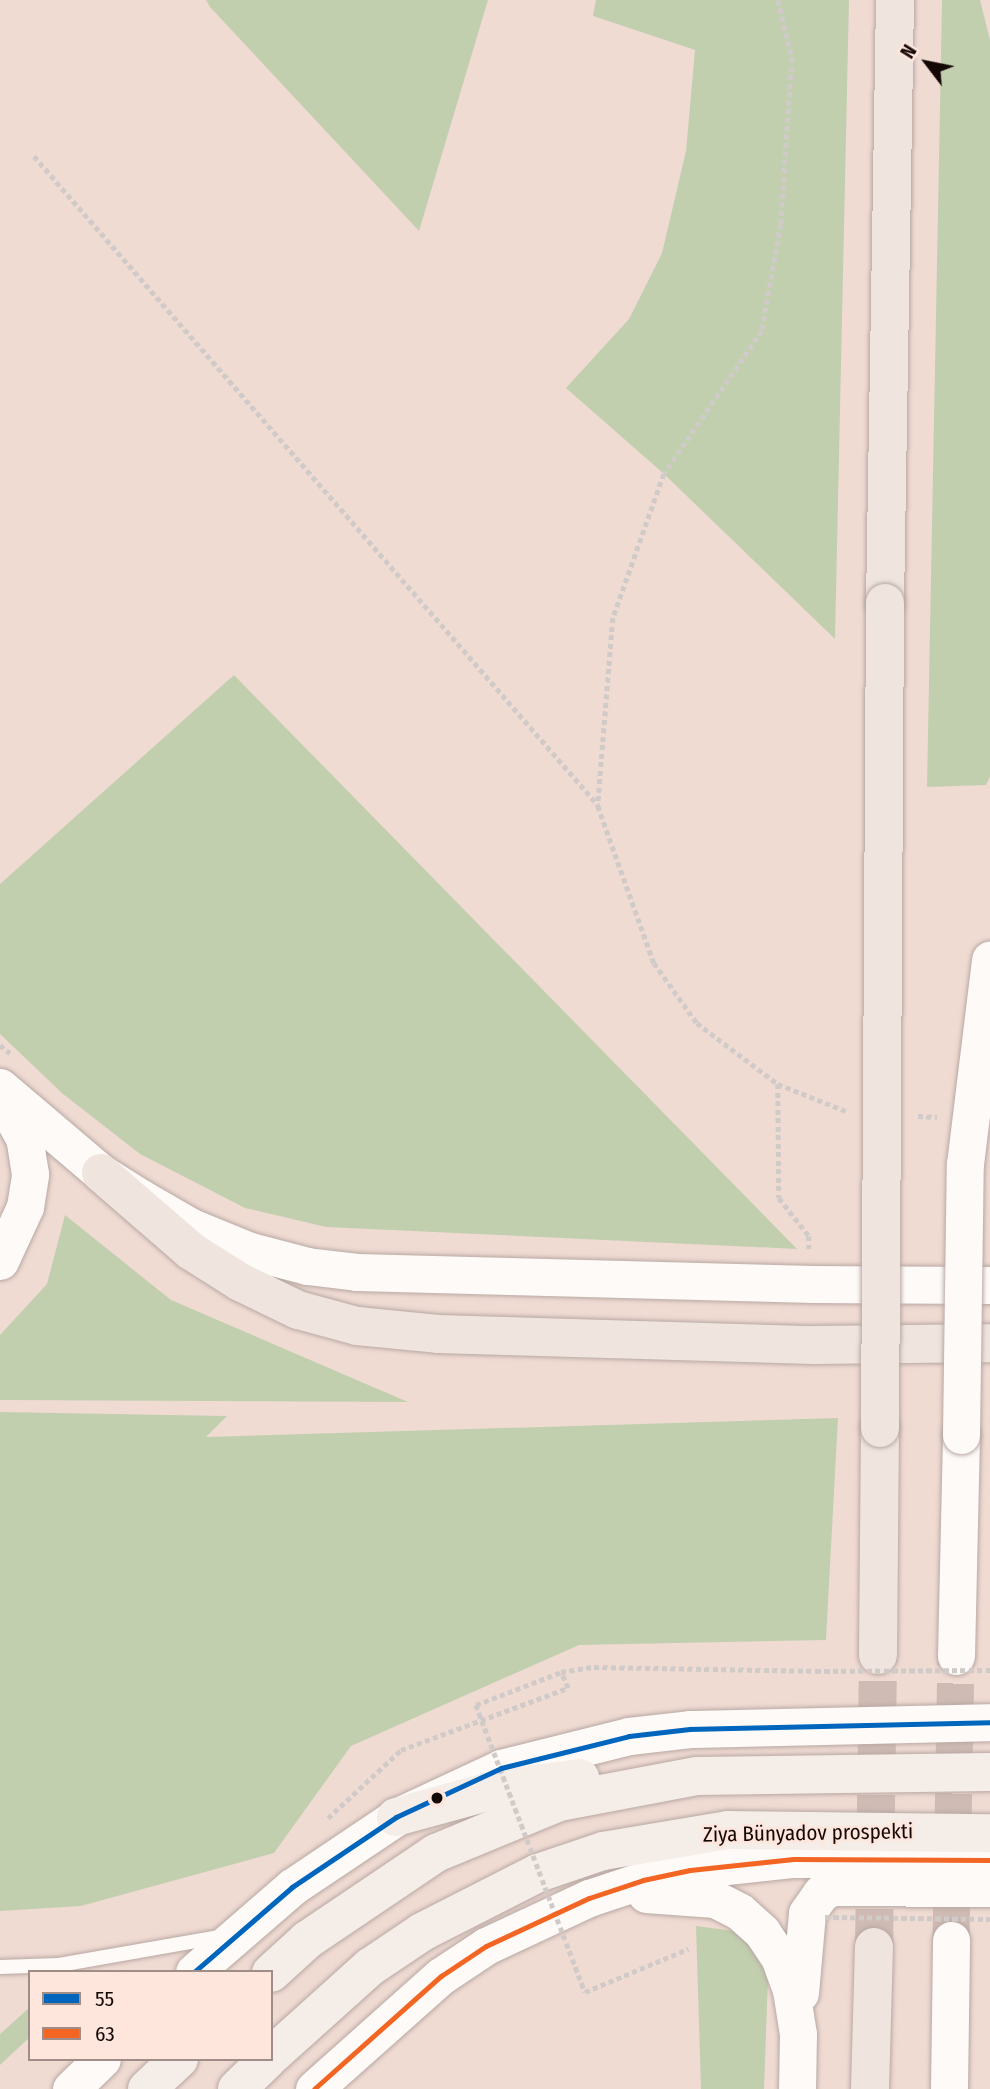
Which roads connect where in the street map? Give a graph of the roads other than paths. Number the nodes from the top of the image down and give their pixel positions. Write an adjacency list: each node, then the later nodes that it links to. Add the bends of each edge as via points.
1 (895, 0): 9 (highway, bridge, via 885,603)
2 (990, 960): 10 (main road, bridge, via 965,1164)
3 (9, 1074): 5 (main road)
4 (0, 1094): 6 (main road, via 24,1138 30,1174 25,1207)
5 (101, 1173): 7 (main road, via 191,1227 250,1251 307,1266 357,1272); 8 (highway, via 163,1229 240,1282 298,1310 357,1326 438,1334 785,1344)
6 (0, 1261)
7 (990, 1285)
8 (990, 1343)
9 (878, 1655)
10 (956, 1656)
11 (990, 1723): 14 (main road, via 690,1729 629,1736 501,1768)
12 (990, 1772): 13 (main road, via 794,1771)
13 (697, 1776): 14 (main road, via 565,1779 498,1789); 26 (main road, via 559,1802 501,1823 376,1890)
14 (396, 1817): 19 (main road, via 292,1887)
15 (990, 1833): 28 (main road, Ziya Bünyadov prospekti, via 728,1830 603,1851 538,1873 456,1912 370,1967)
16 (990, 1860): 18 (main road, Ziya Bünyadov prospekti, via 826,1858 741,1863 643,1880)
17 (990, 1888): 27 (main road, via 844,1885 821,1893 804,1926)
18 (589, 1898): 27 (main road, via 687,1894 715,1899 740,1912 779,1958 791,1990); 39 (main road, Ziya Bünyadov prospekti, via 486,1946 441,1976)
19 (235, 1935): 24 (lane); 25 (main road)
20 (951, 1940): 42 (main road)
21 (874, 1947): 41 (highway)
22 (0, 1961): 24 (lane)
23 (0, 1967): 24 (lane)
24 (18, 1968)
25 (196, 1970)
26 (273, 1971)
27 (798, 2034): 40 (main road)
28 (278, 2050)
29 (100, 2061): 34 (main road)
30 (113, 2061): 35 (main road)
31 (177, 2061): 36 (main road)
32 (266, 2061): 37 (main road, Ziya Bünyadov prospekti)
33 (270, 2061): 38 (main road)
34 (71, 2089)
35 (90, 2089)
36 (147, 2089)
37 (237, 2089)
38 (251, 2089)
39 (314, 2089)
40 (797, 2089)
41 (870, 2089)
42 (949, 2089)

